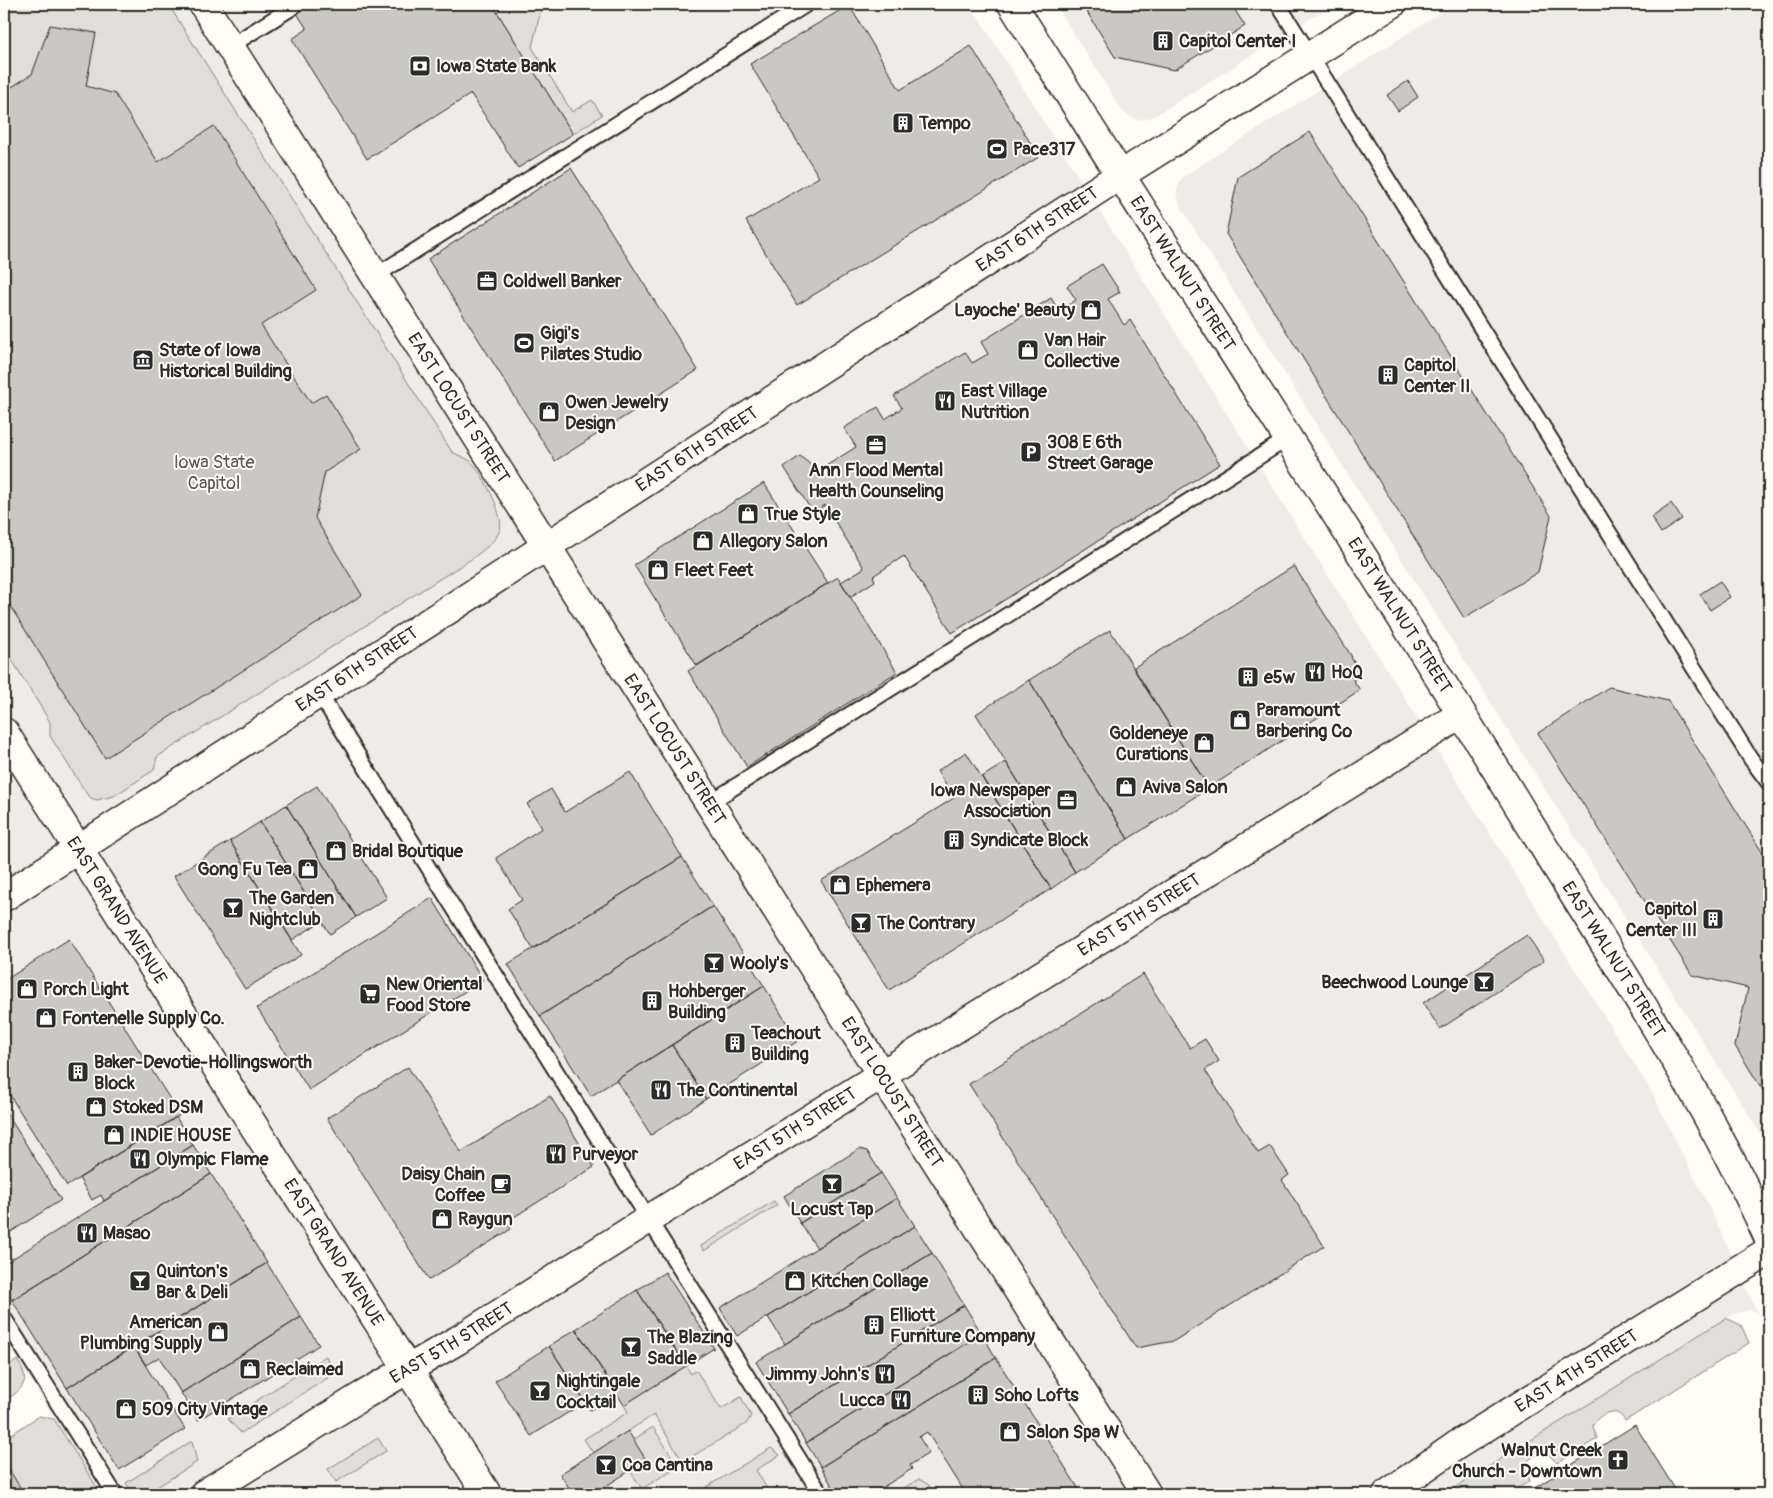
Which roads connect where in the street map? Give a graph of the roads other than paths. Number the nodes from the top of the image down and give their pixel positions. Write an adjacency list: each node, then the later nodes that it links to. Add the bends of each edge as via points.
1 (203, 4): 7 (main road, EAST LOCUST STREET)
2 (807, 4): 10 (lane)
3 (1012, 4): 9 (main road, EAST WALNUT STREET)
4 (1278, 4): 8 (lane)
5 (1392, 4): 8 (main road, EAST 6TH STREET)
6 (293, 7): 7 (lane)
7 (230, 46): 10 (main road, EAST LOCUST STREET)
8 (1310, 54): 9 (main road, EAST 6TH STREET); 16 (lane)
9 (1119, 176): 11 (main road, EAST WALNUT STREET); 12 (main road, EAST 6TH STREET)
10 (376, 276): 12 (main road, EAST LOCUST STREET)
11 (1287, 439): 14 (main road, EAST WALNUT STREET); 17 (lane)
12 (547, 546): 13 (main road, EAST 6TH STREET); 17 (main road, EAST LOCUST STREET)
13 (319, 693): 18 (main road, EAST 6TH STREET); 21 (lane)
14 (1462, 714): 20 (main road, EAST 5TH STREET); 22 (main road, EAST WALNUT STREET, via 1680,1068 1751,1198)
15 (4, 732): 18 (main road, EAST GRAND AVENUE)
16 (1769, 783)
17 (709, 803): 20 (main road, EAST LOCUST STREET)
18 (78, 849): 19 (main road, EAST 6TH STREET); 25 (main road, EAST GRAND AVENUE)
19 (4, 897)
20 (881, 1074): 21 (main road, EAST 5TH STREET); 30 (main road, EAST LOCUST STREET)
21 (648, 1218): 25 (main road, EAST 5TH STREET); 29 (lane)
22 (1769, 1238)
23 (1769, 1251): 31 (main road, EAST 4TH STREET, via 1457,1445)
24 (4, 1318): 26 (lane)
25 (408, 1369): 27 (main road, EAST 5TH STREET); 28 (main road, EAST GRAND AVENUE)
26 (115, 1494)
27 (204, 1494)
28 (488, 1494)
29 (821, 1494)
30 (1147, 1494)
31 (1387, 1494)

